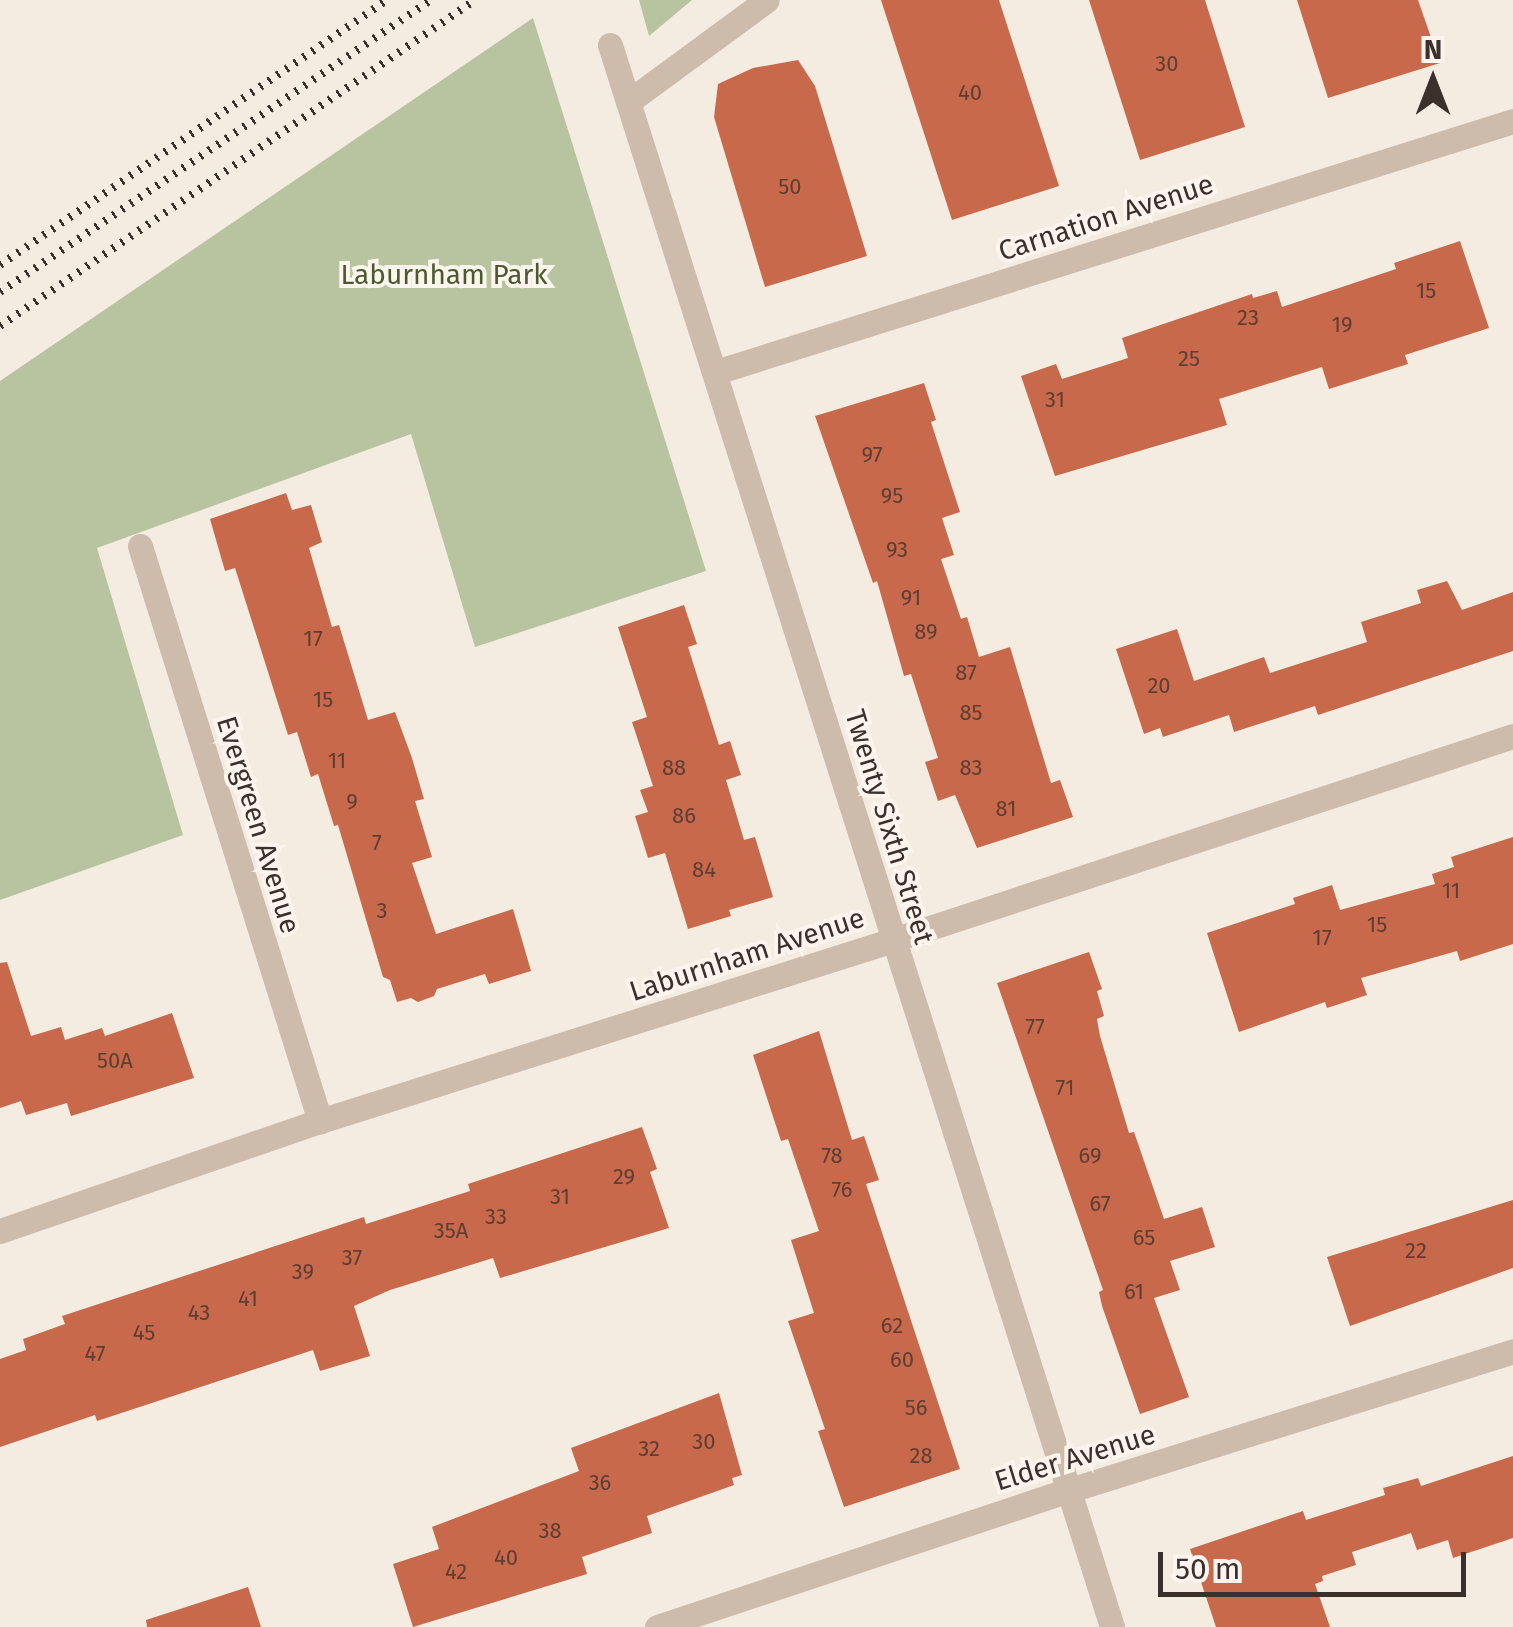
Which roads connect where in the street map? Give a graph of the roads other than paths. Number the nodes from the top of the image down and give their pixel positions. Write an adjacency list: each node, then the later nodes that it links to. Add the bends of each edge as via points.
1 (767, 0): 3 (street)
2 (610, 45): 3 (street, Twenty Sixth Street)
3 (628, 102): 5 (street, Twenty Sixth Street)
4 (1513, 120): 5 (street, Carnation Avenue)
5 (716, 372): 8 (street, Twenty Sixth Street)
6 (140, 546): 9 (street, Evergreen Avenue)
7 (1513, 736): 8 (street, Laburnham Avenue)
8 (893, 940): 9 (street, Laburnham Avenue); 12 (street, Twenty Sixth Street)
9 (320, 1122): 10 (street, Laburnham Avenue)
10 (0, 1230)
11 (1513, 1351): 12 (street, Elder Avenue)
12 (1067, 1490): 13 (street, Elder Avenue); 14 (street, Twenty Sixth Street)
13 (657, 1627)
14 (1112, 1627)

